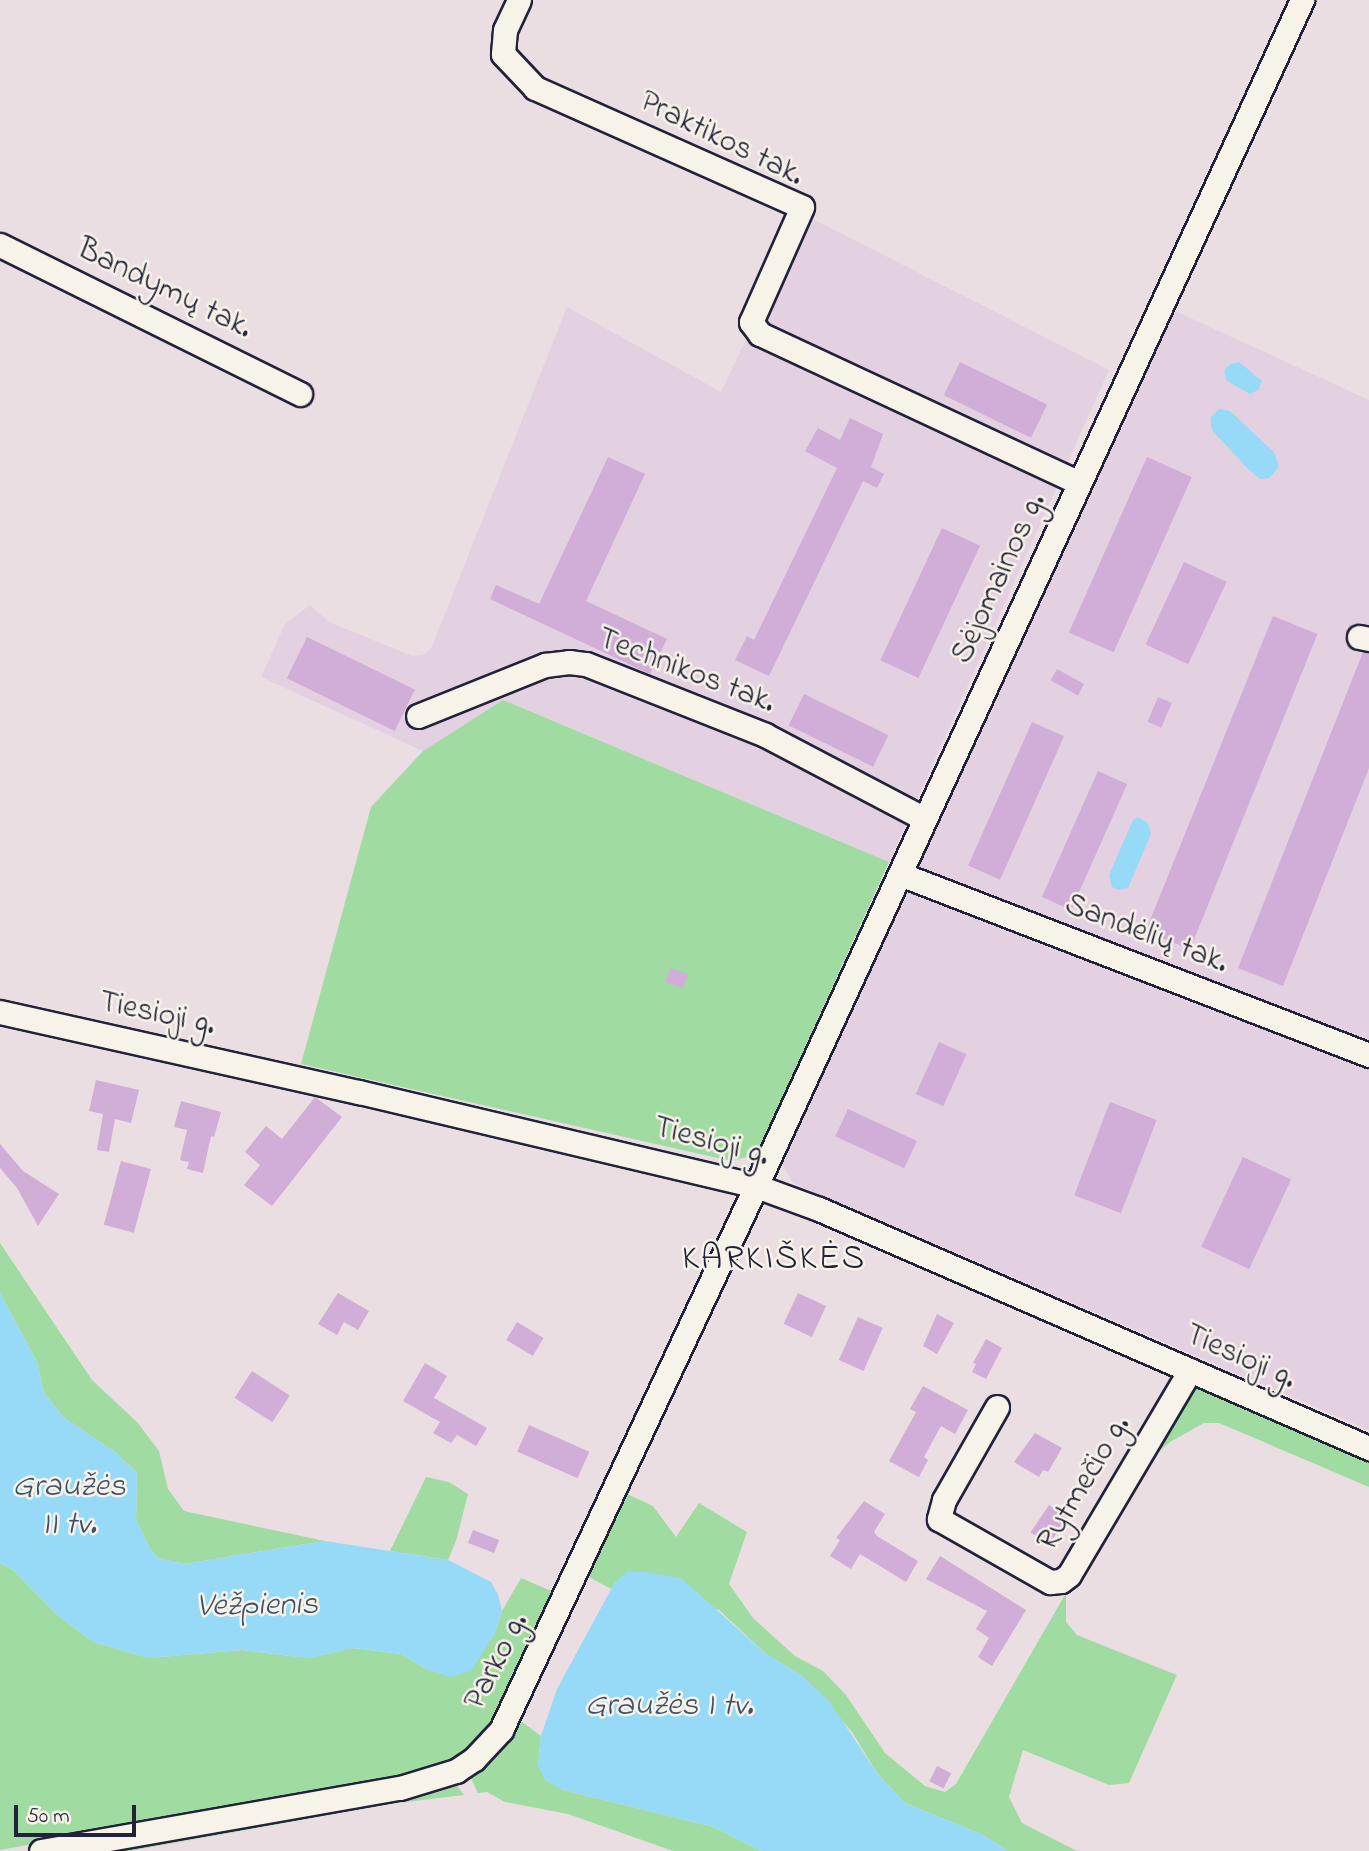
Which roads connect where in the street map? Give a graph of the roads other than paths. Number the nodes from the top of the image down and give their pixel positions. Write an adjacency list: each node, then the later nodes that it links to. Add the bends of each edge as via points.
1 (519, 0): 5 (street, Praktikos tak., via 505,30 503,54 534,88 802,207 751,322 760,334)
2 (1302, 0): 5 (street, Sėjomainos g.)
3 (0, 246): 4 (street, Bandymų tak.)
4 (300, 394)
5 (1079, 483): 7 (street, Sėjomainos g.)
6 (418, 716): 7 (street, Technikos tak., via 545,665 586,664 765,735)
7 (923, 818): 8 (street, Sėjomainos g.)
8 (900, 874): 10 (street, Sandėlių tak.); 11 (street, Sėjomainos g.)
9 (0, 1012): 11 (street, Tiesioji g.)
10 (1369, 1055)
11 (756, 1186): 12 (street, Tiesioji g.); 15 (street, Parko g., via 513,1711 474,1759 456,1771 400,1788)
12 (1190, 1370): 13 (street, Rytmečio g., via 1069,1575 1061,1581 1051,1582 939,1519 944,1500); 14 (street, Tiesioji g.)
13 (997, 1407)
14 (1369, 1448)
15 (41, 1851)

